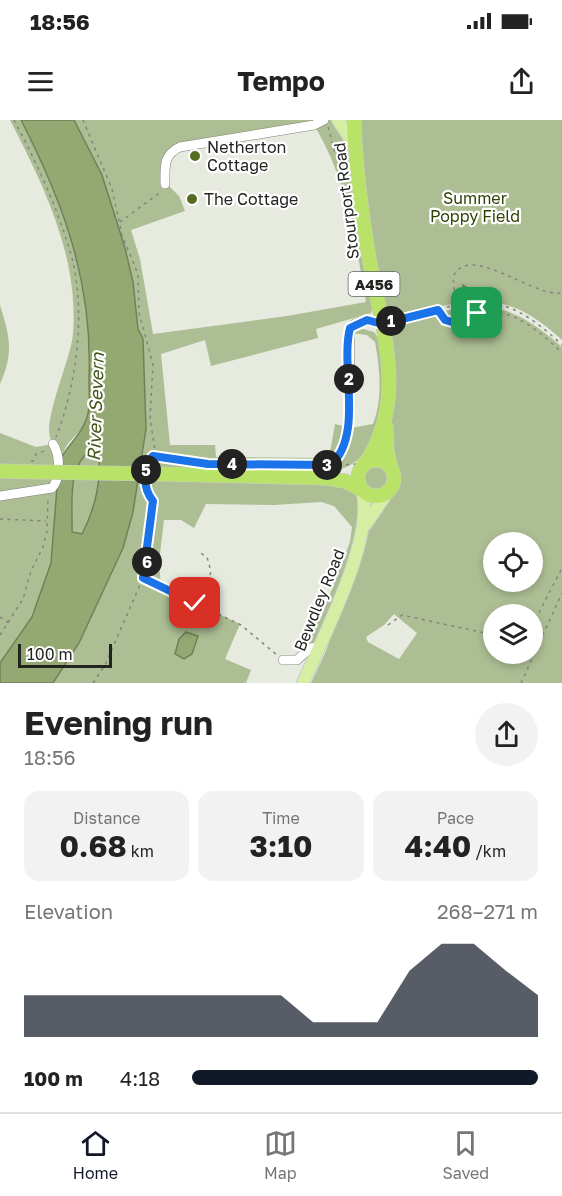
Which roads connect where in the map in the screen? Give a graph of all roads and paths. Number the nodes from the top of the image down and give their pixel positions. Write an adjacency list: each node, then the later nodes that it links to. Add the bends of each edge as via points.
1 (14, 120): 19 (path, via 52,202 75,272 74,377 67,411)
2 (82, 120): 8 (path, via 112,189)
3 (324, 120): 7 (street, via 314,125 180,147 172,151 165,164)
4 (338, 120): 6 (main road)
5 (354, 120): 6 (highway, Stourport Road / A456)
6 (355, 147): 11 (highway, Stourport Road / A456)
7 (165, 184): 8 (path, via 160,194)
8 (119, 223): 20 (path, via 138,274 139,313 152,352)
9 (562, 293): 10 (path, via 540,291 480,265 464,265 453,277)
10 (457, 306): 12 (path); 15 (path, via 476,302 502,304 532,318)
11 (379, 309): 13 (street); 14 (highway, Stourport Road / A456)
12 (438, 310): 14 (path); 16 (path, via 445,320 452,322 484,312 513,318 536,330)
13 (367, 320): 14 (street); 17 (street, via 354,323 349,333)
14 (385, 323): 18 (highway, Stourport Road / A456, via 390,378)
15 (562, 345)
16 (562, 353)
17 (349, 399): 26 (path, via 341,450)
18 (386, 419): 22 (highway, Stourport Road / A456); 23 (highway, Stourport Road / A456)
19 (53, 444): 21 (path, via 36,454 33,461); 27 (street, via 58,454 56,484)
20 (153, 456): 25 (path); 26 (path)
21 (22, 461)
22 (364, 465): 23 (highway, via 378,460); 26 (highway); 26 (path); 28 (highway, A456, via 358,476)
23 (392, 468): 29 (highway, A456, via 394,484)
24 (2, 471): 25 (highway, bridge)
25 (150, 472): 26 (highway); 36 (path, via 145,488 153,501)
26 (328, 472): 28 (highway)
27 (52, 488): 30 (street); 32 (path)
28 (362, 490): 29 (highway, via 376,497); 33 (main road, Bewdley Road)
29 (387, 493): 33 (main road, Bewdley Road)
30 (0, 496)
31 (0, 519): 32 (path)
32 (46, 521): 41 (path, via 43,547)
33 (364, 527): 45 (main road, Bewdley Road)
34 (199, 552): 38 (path, via 207,556 211,572)
35 (562, 568): 39 (path)
36 (143, 578): 38 (path); 47 (path, via 105,665)
37 (562, 593): 49 (path)
38 (199, 604): 46 (path, via 242,625)
39 (543, 605)
40 (0, 616): 41 (path)
41 (10, 623): 44 (path)
42 (388, 625): 43 (path, via 402,615)
43 (483, 633)
44 (0, 635)
45 (319, 647): 46 (street, via 310,648 297,660); 48 (main road, Bewdley Road)
46 (284, 660)
47 (93, 683)
48 (303, 683)
49 (521, 683)

